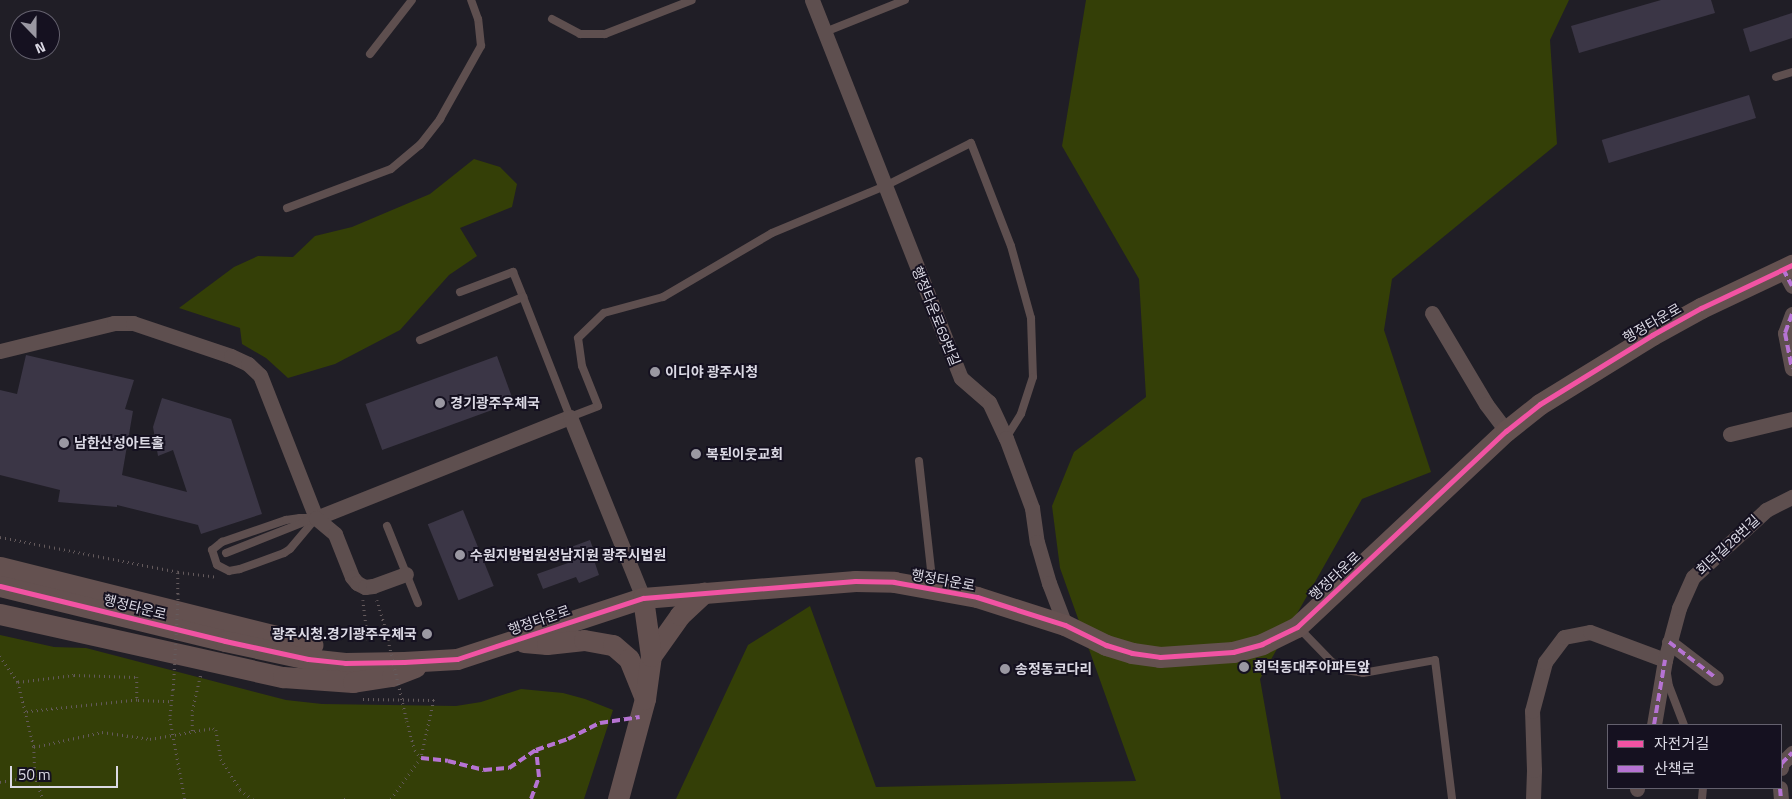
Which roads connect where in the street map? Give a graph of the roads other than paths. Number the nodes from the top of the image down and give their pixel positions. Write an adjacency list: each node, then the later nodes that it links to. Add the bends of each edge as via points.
1 (412, 0): 8 (lane)
2 (471, 0): 12 (lane, via 478,19 480,46 440,119 420,145 391,169)
3 (692, 0): 6 (lane, via 605,34 580,34)
4 (812, 0): 7 (street, 행정타운로69번길)
5 (904, 0): 7 (lane)
6 (552, 19)
7 (825, 32): 11 (street, 행정타운로69번길)
8 (370, 54)
9 (1792, 72): 10 (lane)
10 (1776, 77)
11 (885, 186): 21 (lane, via 772,233 663,297 604,313 578,338 582,366 598,406); 25 (street, 행정타운로69번길, via 961,378 989,402); 25 (lane, via 971,143 1011,246 1030,318 1033,376 1021,414)
12 (287, 208)
13 (1789, 273): 23 (street, 행정타운로, via 1701,308 1652,335 1540,404)
14 (460, 292): 15 (lane, via 513,272)
15 (523, 297): 18 (lane); 21 (lane)
16 (1432, 313): 23 (street, via 1486,404)
17 (1792, 314): 20 (street, via 1785,333)
18 (420, 340)
19 (0, 350): 28 (street, via 114,323 133,323 248,364 260,375)
20 (1792, 368)
21 (570, 417): 28 (street); 36 (street)
22 (1792, 419): 24 (street)
23 (1506, 431): 40 (street, 행정타운로)
24 (1730, 434)
25 (1006, 438): 39 (street, 행정타운로69번길, via 1032,508 1037,542)
26 (919, 461): 34 (lane)
27 (1792, 497): 42 (street, 회덕길28번길, via 1766,510 1693,577 1679,608)
28 (316, 518): 28 (lane, via 286,520 222,542 212,550 213,557 217,565 229,570 276,556 290,549); 30 (lane); 32 (street, via 335,534 357,583 373,586)
29 (388, 526): 32 (lane)
30 (226, 553)
31 (0, 567): 45 (street, via 298,642 368,655)
32 (406, 574): 37 (lane)
33 (0, 586): 45 (street, 행정타운로, via 308,659 345,663)
34 (934, 589): 35 (street, 행정타운로, via 855,580); 39 (street, 행정타운로, via 977,597)
35 (704, 594): 36 (street, 행정타운로); 43 (street, via 680,616)
36 (643, 598): 41 (street, 행정타운로); 43 (street)
37 (418, 604)
38 (0, 614): 45 (street, via 283,677 373,680)
39 (1065, 625): 40 (street, 행정타운로, via 1106,645 1160,657 1233,652 1262,644)
40 (1297, 627): 53 (lane, via 1332,662 1345,670 1363,673 1435,660)
41 (511, 641): 45 (street, 행정타운로, via 457,659); 47 (street, via 547,644 584,640 613,645 629,659)
42 (1670, 642): 44 (street, 회덕길28번길); 46 (street)
43 (651, 656): 47 (street)
44 (1665, 660): 48 (street, 회덕길28번길); 49 (lane, via 1669,686); 54 (street, via 1590,632 1564,637 1545,662 1532,711)
45 (429, 661)
46 (1716, 678)
47 (645, 699): 52 (street)
48 (1654, 724)
49 (1684, 724)
50 (1792, 753): 51 (street)
51 (1782, 763)
52 (618, 799)
53 (1452, 799)
54 (1532, 799)

